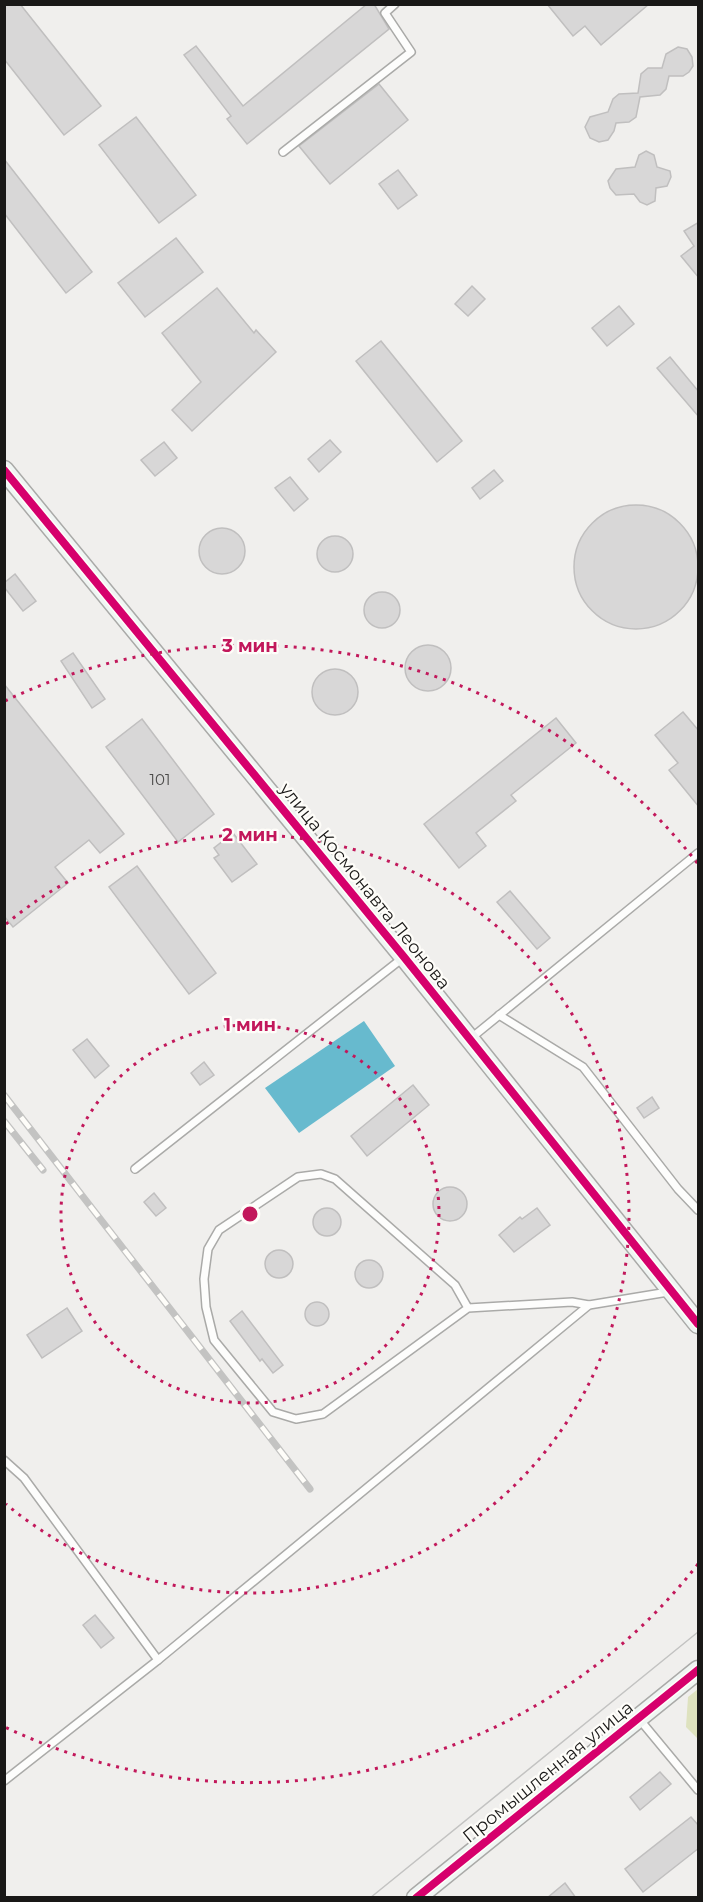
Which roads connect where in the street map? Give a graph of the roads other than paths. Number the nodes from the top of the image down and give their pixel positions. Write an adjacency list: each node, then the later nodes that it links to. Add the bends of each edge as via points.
1 (395, 4): 2 (lane, via 386,13 411,52)
2 (282, 152)
3 (4, 470): 5 (street, улица Космонавта Леонова)
4 (699, 853): 6 (lane)
5 (404, 957): 7 (street, улица Космонавта Леонова); 8 (lane)
6 (500, 1015): 7 (lane); 9 (lane, via 583,1067)
7 (470, 1039): 10 (street, улица Космонавта Леонова)
8 (135, 1169)
9 (699, 1210)
10 (674, 1291): 11 (lane); 13 (street, улица Космонавта Леонова)
11 (589, 1305): 12 (lane, via 572,1302); 15 (lane)
12 (468, 1308): 12 (lane, via 455,1286 335,1179 321,1174 298,1177 219,1230 208,1249 204,1279 214,1340 273,1412 296,1419 323,1414)
13 (699, 1324)
14 (4, 1460): 15 (lane, via 24,1478)
15 (158, 1660): 18 (lane)
16 (699, 1670): 17 (street, Промышленная улица)
17 (639, 1718): 19 (lane); 20 (street, Промышленная улица)
18 (4, 1782)
19 (699, 1791)
20 (416, 1898)

